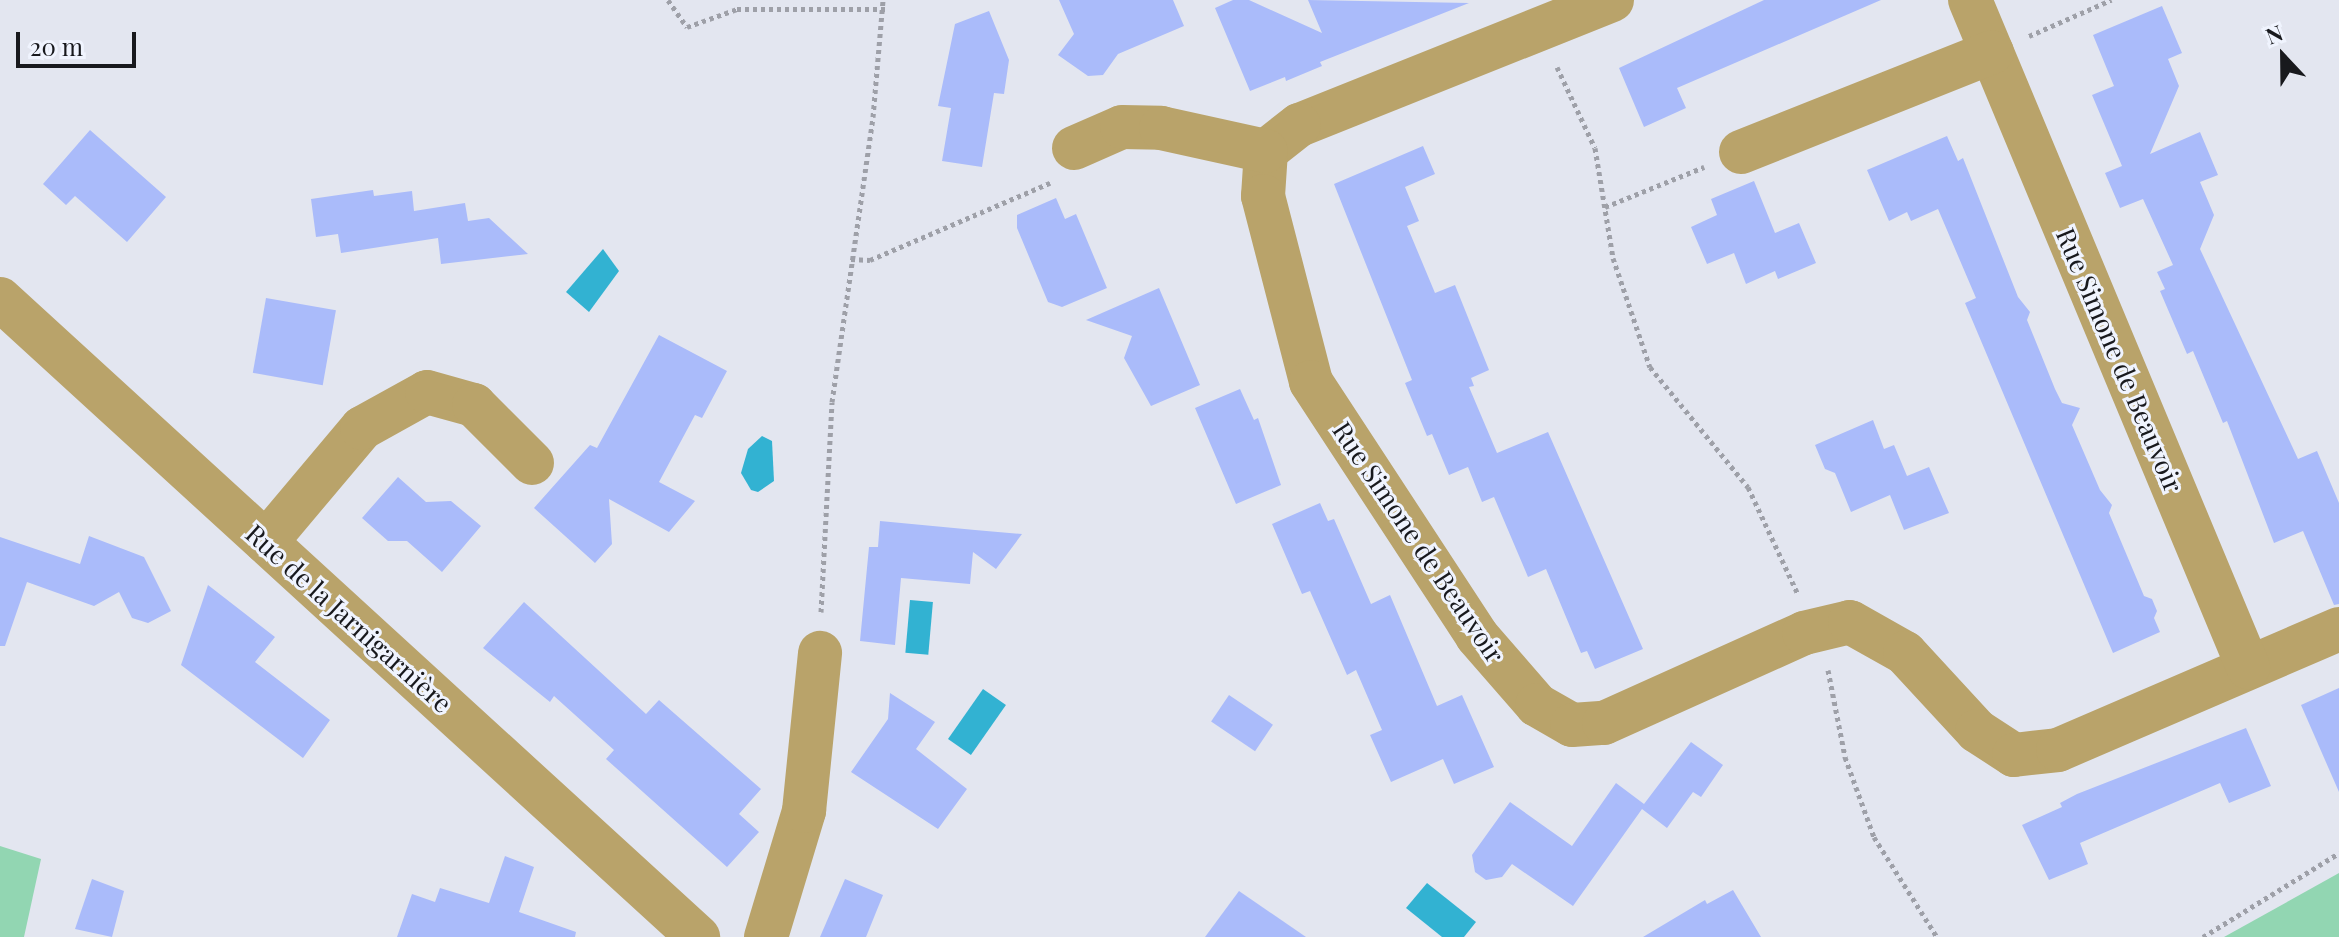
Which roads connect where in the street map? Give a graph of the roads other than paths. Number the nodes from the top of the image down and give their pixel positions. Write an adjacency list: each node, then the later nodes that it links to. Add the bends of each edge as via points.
1 (1612, 0): 5 (street, via 1299,125)
2 (1970, 0): 3 (street, Rue Simone de Beauvoir)
3 (1992, 52): 6 (street); 12 (street, Rue Simone de Beauvoir)
4 (1074, 148): 5 (street, via 1122,127 1161,128)
5 (1266, 151): 12 (street, Rue Simone de Beauvoir, via 1263,196 1311,382 1477,636 1537,705 1572,725 1604,723 1817,630 1850,622 1905,653 1977,731 2014,755 2058,750)
6 (1741, 152)
7 (0, 299): 9 (street, Rue de la Jarnigarnière)
8 (532, 463): 9 (street, via 474,405 427,392 362,428)
9 (266, 542): 13 (street, Rue de la Jarnigarnière)
10 (2339, 629): 12 (street, Rue Simone de Beauvoir)
11 (820, 653): 14 (street, via 804,811)
12 (2248, 667)
13 (698, 937)
14 (766, 937)

